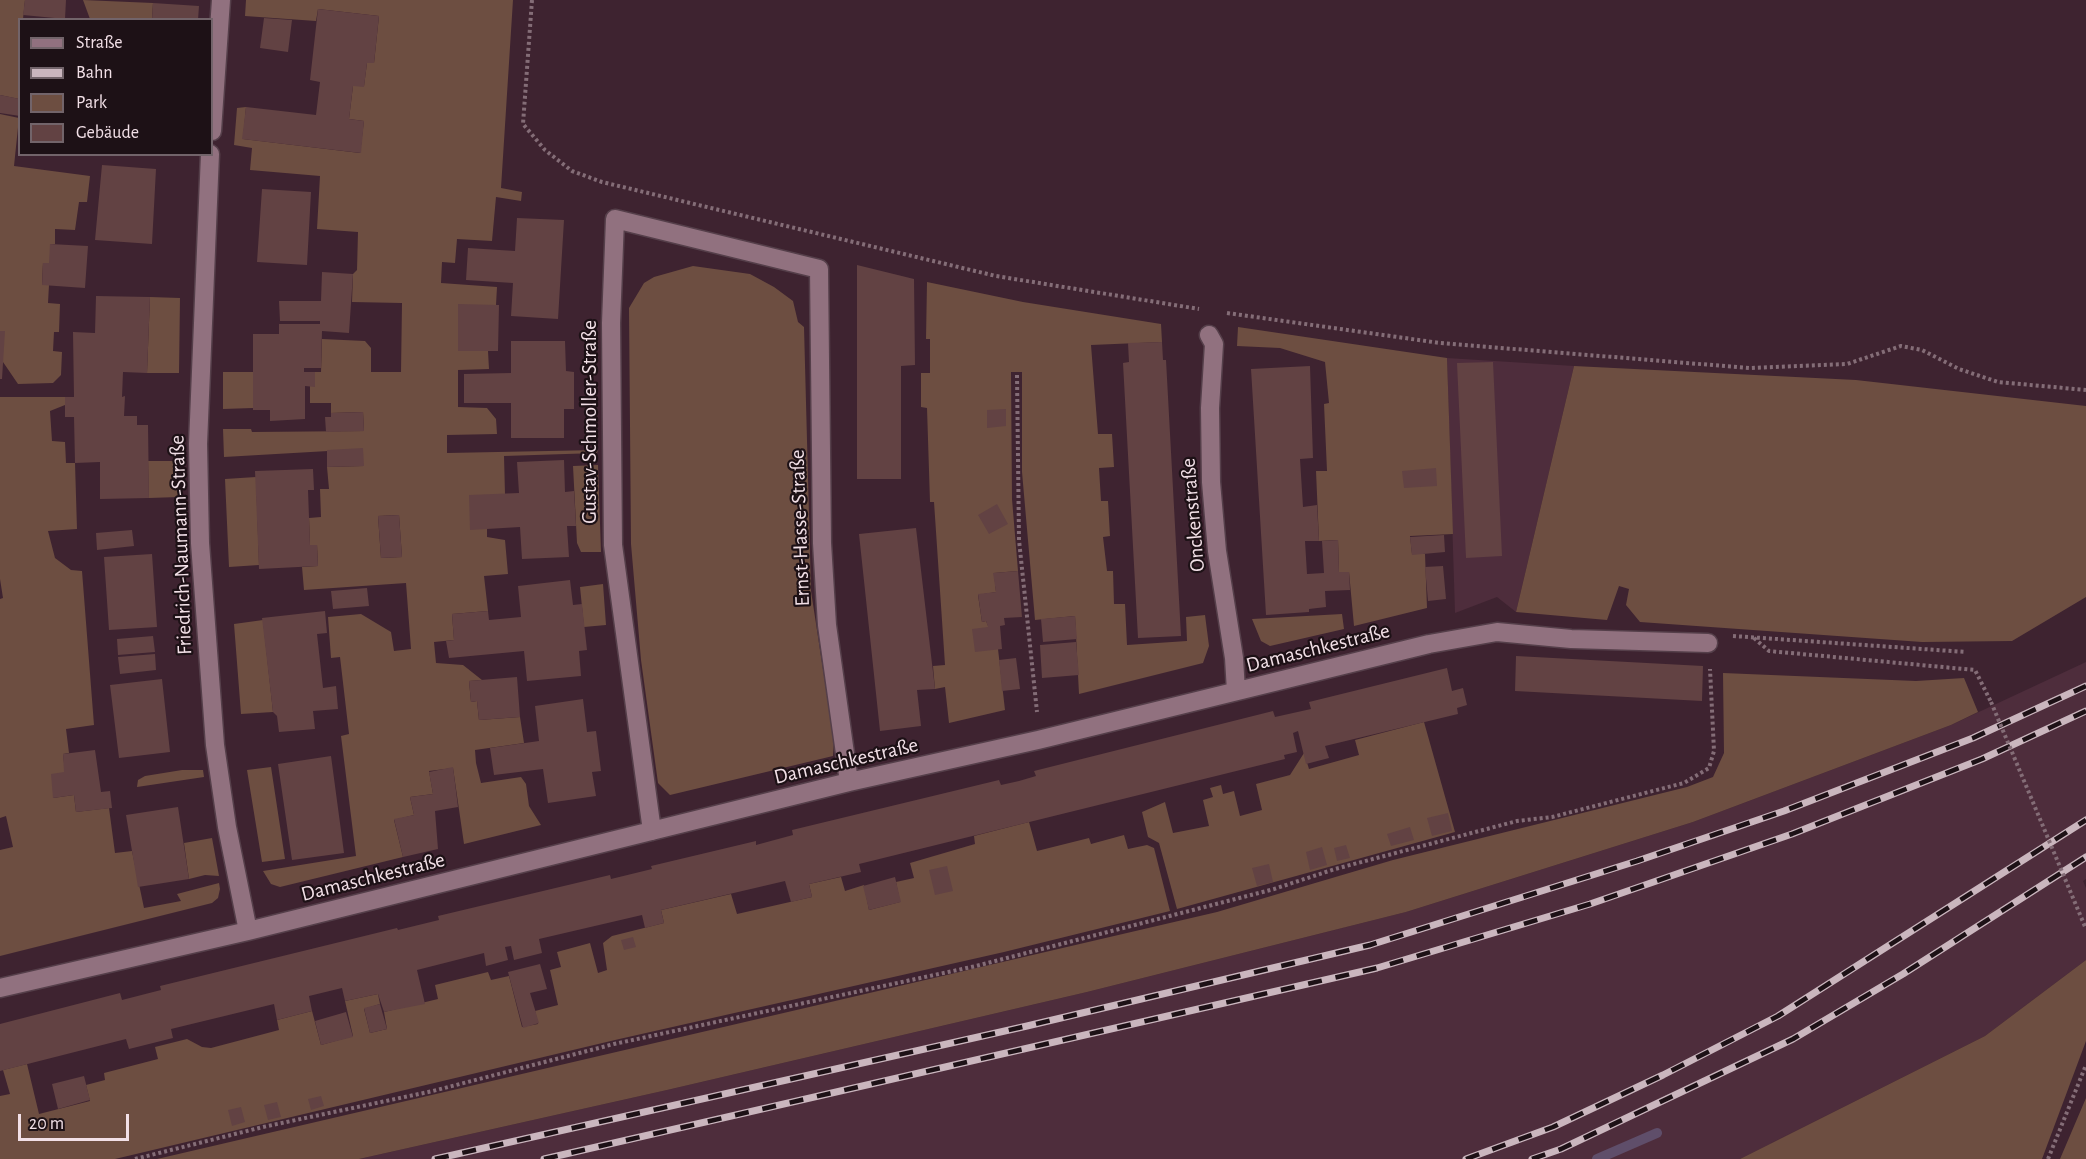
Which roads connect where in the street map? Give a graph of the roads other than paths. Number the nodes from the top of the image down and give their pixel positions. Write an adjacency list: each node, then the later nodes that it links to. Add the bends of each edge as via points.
1 (221, 0): 2 (street)
2 (213, 116)
3 (210, 156): 10 (street, Friedrich-Naumann-Straße, via 200,396 200,543 215,745)
4 (819, 269): 8 (street, Ernst-Hasse-Straße, via 822,543 827,625); 9 (street, Gustav-Schmoller-Straße, via 615,219 611,323 613,545)
5 (1209, 335): 7 (street, Onckenstraße, via 1214,344 1211,482)
6 (1708, 643): 7 (street, Damaschkestraße, via 1571,639 1497,632 1430,644)
7 (1236, 691): 8 (street, Damaschkestraße)
8 (849, 782): 9 (street, Damaschkestraße)
9 (652, 831): 10 (street, Damaschkestraße)
10 (248, 931): 11 (street, Damaschkestraße)
11 (0, 988)

